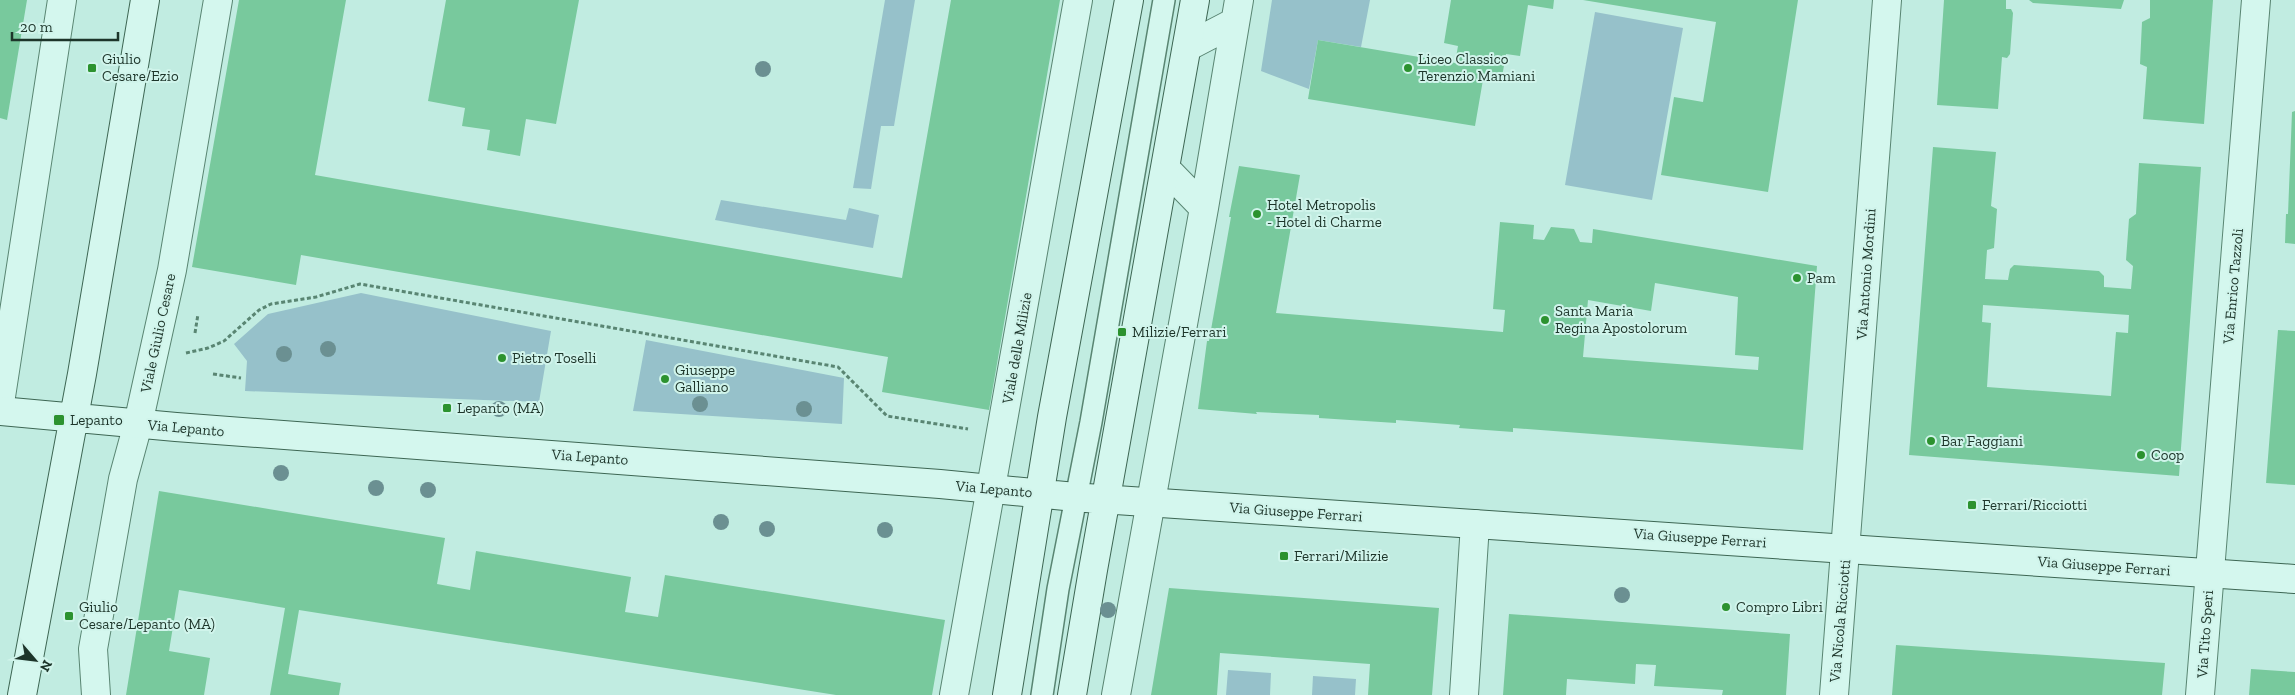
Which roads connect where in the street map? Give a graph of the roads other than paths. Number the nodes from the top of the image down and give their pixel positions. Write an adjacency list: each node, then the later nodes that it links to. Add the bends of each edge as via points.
1 (62, 0): 14 (street)
2 (145, 0): 16 (street)
3 (218, 0): 17 (street, Viale Giulio Cesare, via 172,270)
4 (1078, 0): 18 (street, Viale delle Milizie)
5 (1129, 0): 19 (street, via 1052,417)
6 (1164, 0): 20 (lane)
7 (1195, 0): 11 (street)
8 (1887, 0): 24 (street, Via Antonio Mordini)
9 (2256, 0): 25 (street, Via Enrico Tazzoli)
10 (1237, 11): 11 (street); 13 (street)
11 (1187, 47): 12 (street)
12 (1166, 169): 13 (street); 21 (street)
13 (1204, 208): 22 (street)
14 (0, 403)
15 (0, 411): 16 (street, Via Lepanto)
16 (74, 417): 17 (street, Via Lepanto); 27 (street)
17 (138, 424): 18 (street, Via Lepanto); 28 (street, Viale Giulio Cesare, via 123,479 93,649)
18 (992, 488): 19 (street, Via Lepanto); 29 (street, Viale delle Milizie)
19 (1041, 493): 20 (street, Via Lepanto); 30 (street)
20 (1078, 496): 21 (street, Via Lepanto); 31 (lane, via 1058,589)
21 (1106, 499): 22 (street, Via Giuseppe Ferrari); 32 (street)
22 (1150, 501): 23 (street, Via Giuseppe Ferrari); 33 (street)
23 (1475, 524): 24 (street, Via Giuseppe Ferrari); 34 (street)
24 (1846, 547): 25 (street, Via Giuseppe Ferrari); 35 (street, Via Nicola Ricciotti)
25 (2210, 573): 26 (street, Via Giuseppe Ferrari); 36 (street, Via Tito Speri)
26 (2295, 579)
27 (22, 695)
28 (96, 695)
29 (954, 695)
30 (1006, 695)
31 (1042, 695)
32 (1072, 695)
33 (1116, 695)
34 (1464, 695)
35 (1834, 695)
36 (2200, 695)

